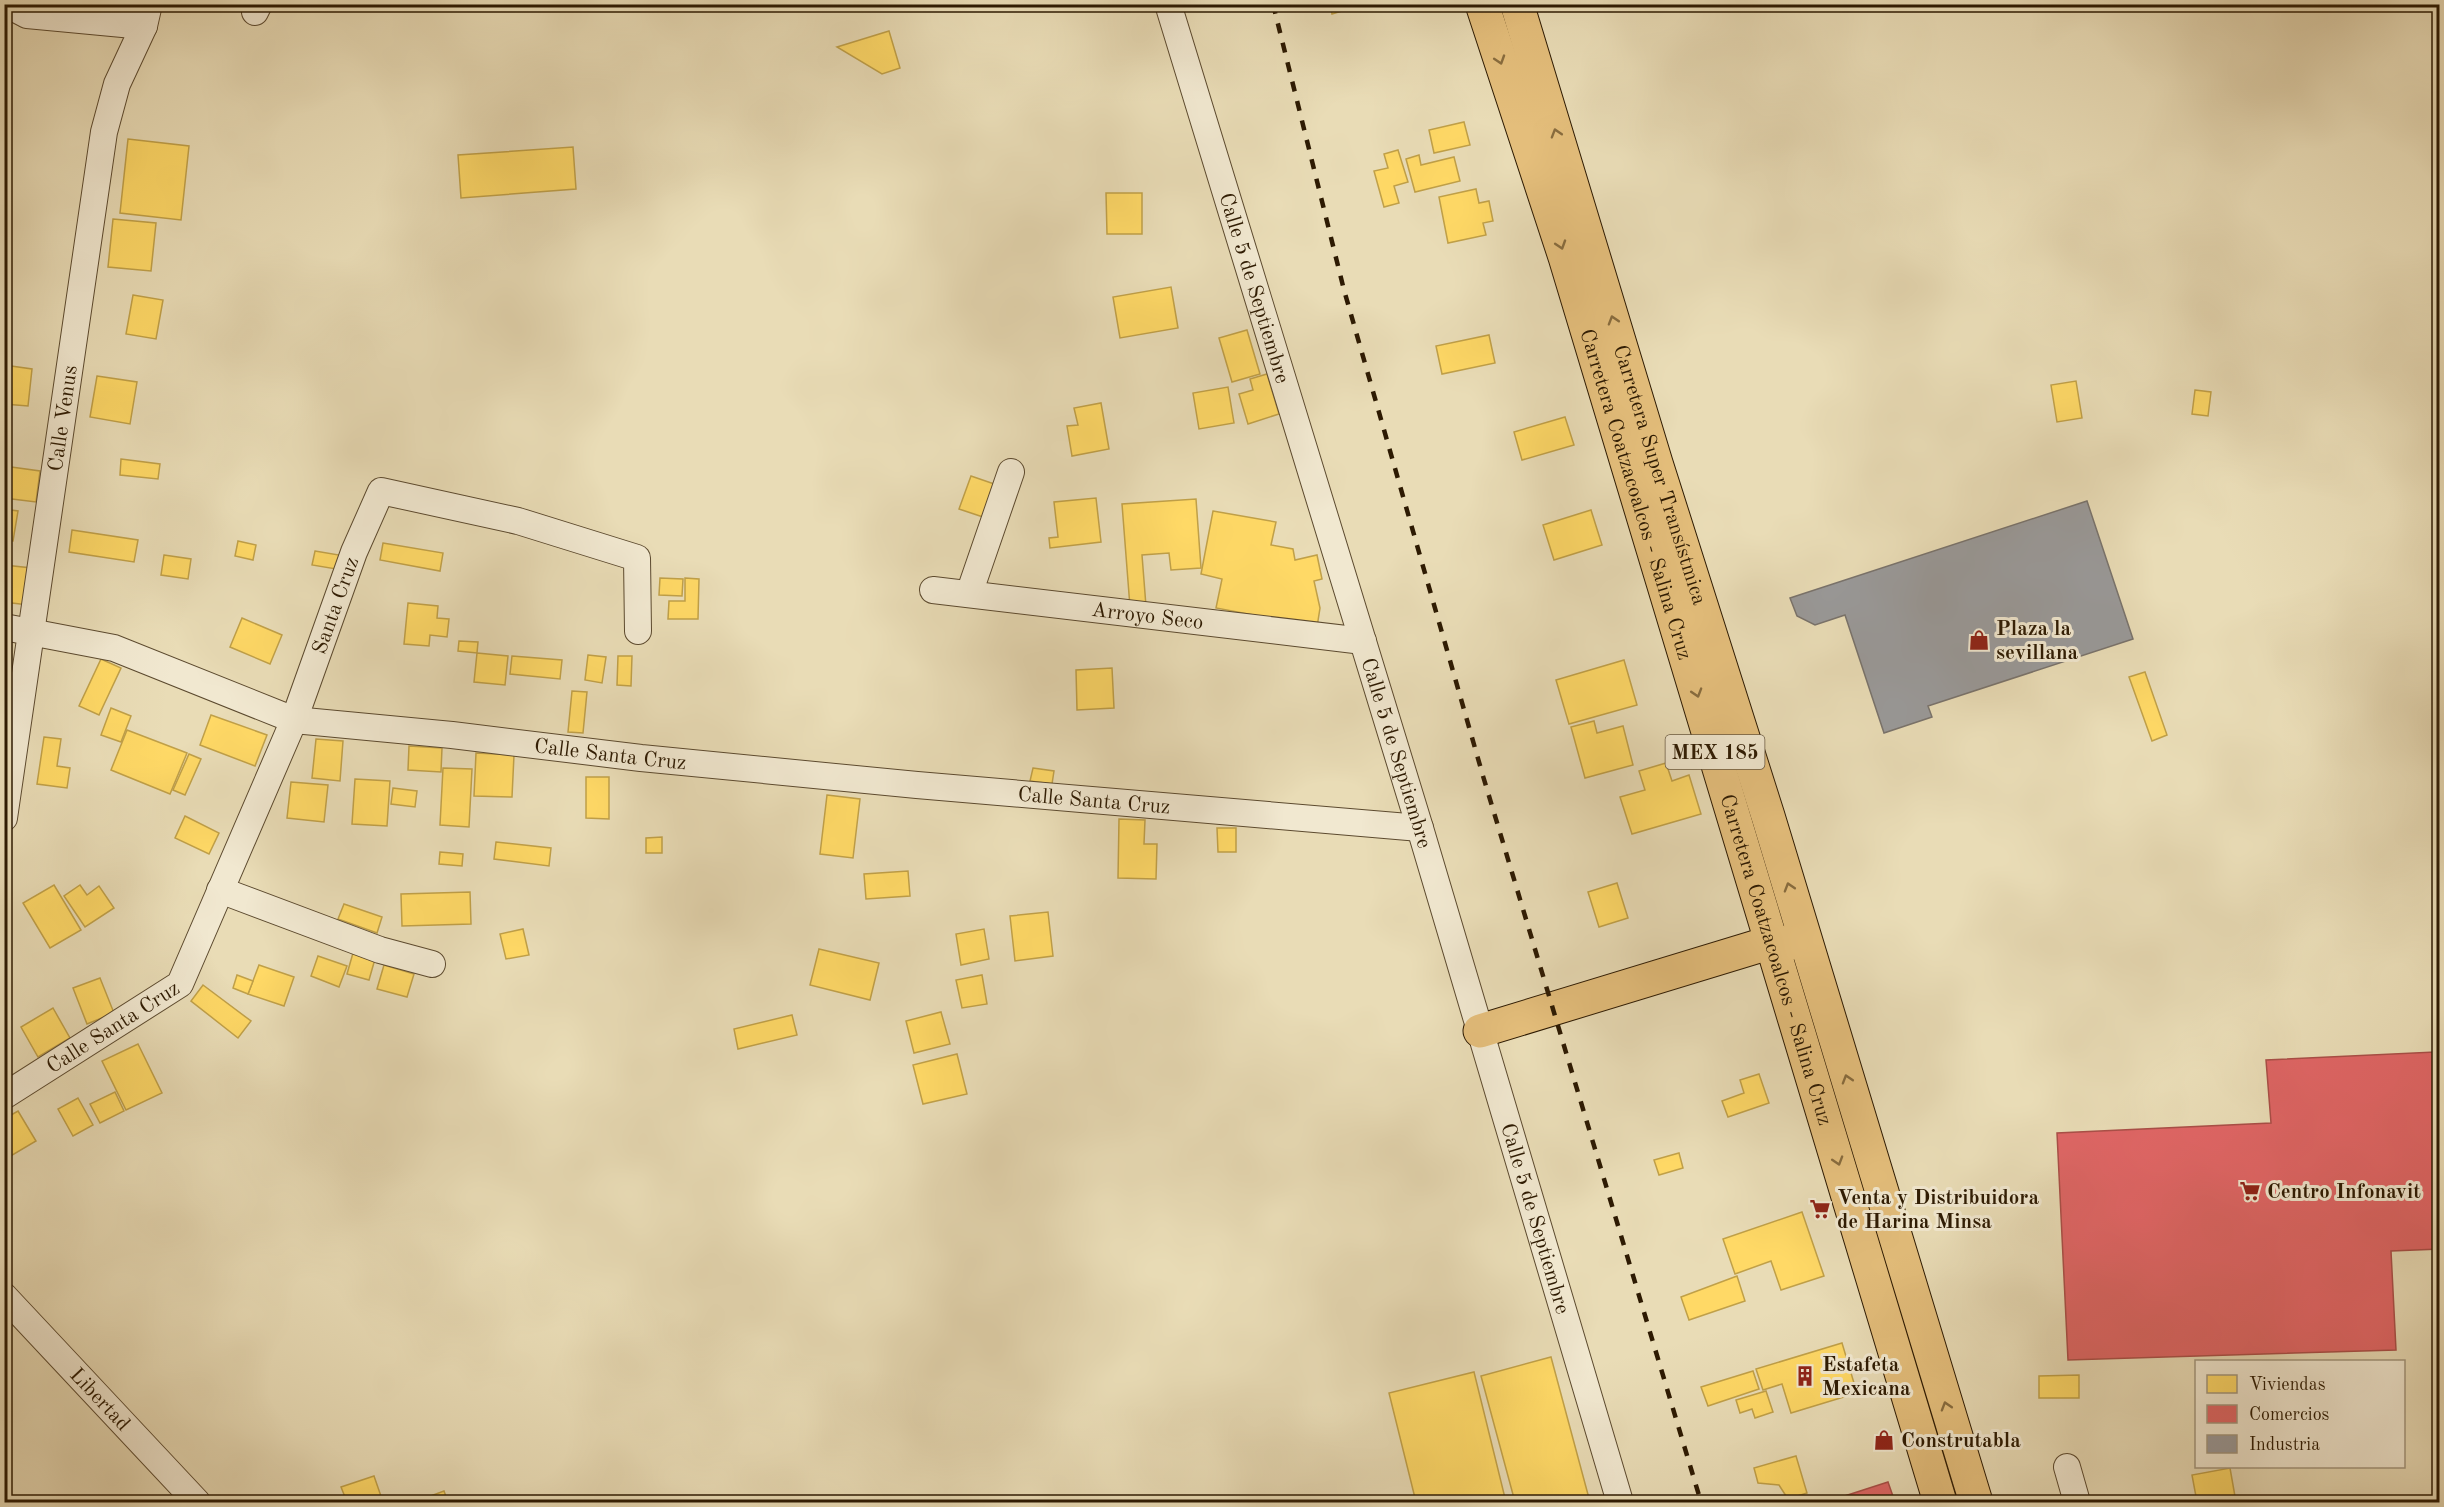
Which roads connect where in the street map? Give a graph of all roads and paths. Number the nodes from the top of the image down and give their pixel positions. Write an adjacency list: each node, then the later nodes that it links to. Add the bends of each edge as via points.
1 (6, 4): 5 (street, via 27,15)
2 (1168, 4): 12 (street, Calle 5 de Septiembre)
3 (1482, 4): 17 (main road, Carretera Coatzacoalcos - Salina Cruz / MEX 185, one-way to 17, via 1569,268)
4 (1517, 4): 18 (main road, Carretera Super Transístmica / MEX 185, one-way to 4)
5 (143, 24): 10 (street, Calle Venus, via 117,84 104,132)
6 (1011, 472): 8 (street)
7 (933, 590): 8 (street, Arroyo Seco)
8 (969, 594): 12 (street, Arroyo Seco)
9 (4, 627): 10 (street)
10 (31, 631): 13 (street, via 114,648); 14 (street, Calle Venus)
11 (638, 631): 13 (street, Santa Cruz, via 637,558 518,521 381,491 354,552)
12 (1363, 641): 15 (street, Calle 5 de Septiembre)
13 (294, 720): 15 (street, Calle Santa Cruz, via 894,783); 16 (street, Calle Santa Cruz)
14 (4, 818)
15 (1420, 828): 20 (street, Calle 5 de Septiembre)
16 (220, 891): 19 (street, via 380,950); 21 (street, Calle Santa Cruz, via 180,984)
17 (1772, 942): 18 (main road); 20 (main road); 26 (main road, Carretera Coatzacoalcos - Salina Cruz / MEX 185, one-way to 26)
18 (1806, 943): 27 (main road, Carretera Super Transístmica / MEX 185, one-way to 18)
19 (432, 964)
20 (1480, 1031): 25 (street, Calle 5 de Septiembre)
21 (4, 1096)
22 (4, 1296): 24 (street, Libertad)
23 (2067, 1467): 28 (street)
24 (197, 1503)
25 (1620, 1503)
26 (1941, 1503)
27 (1976, 1503)
28 (2077, 1503)

